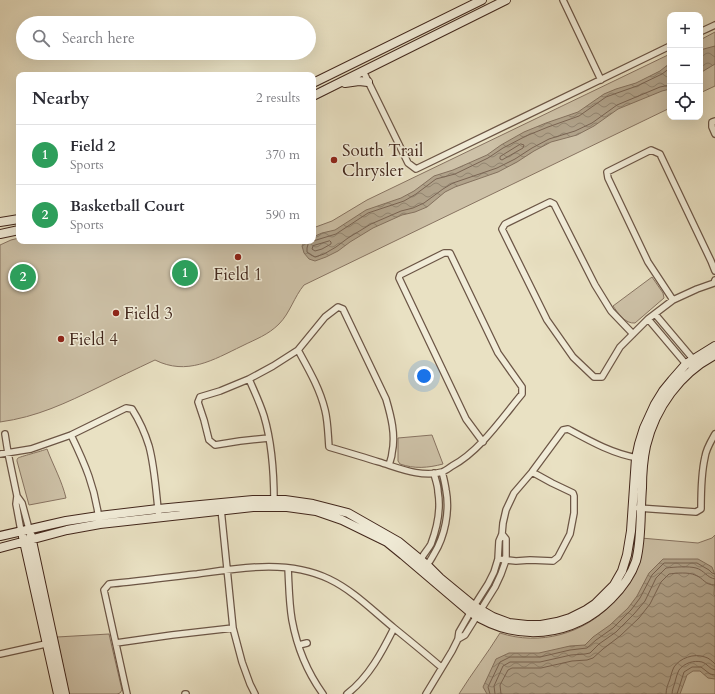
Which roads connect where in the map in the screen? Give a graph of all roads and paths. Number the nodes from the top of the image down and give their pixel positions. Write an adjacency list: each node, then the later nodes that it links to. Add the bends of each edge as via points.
1 (482, 0): 4 (street)
2 (506, 0): 8 (street)
3 (562, 0): 10 (street)
4 (439, 21): 8 (street, via 371,60 364,65); 9 (street)
5 (715, 25): 6 (street)
6 (703, 31)
7 (667, 47): 10 (street)
8 (363, 71): 9 (street, via 355,69); 12 (street); 13 (street)
9 (336, 72): 11 (street)
10 (601, 80): 12 (street, via 416,169 408,163)
11 (316, 82)
12 (368, 82): 13 (street, via 359,81)
13 (333, 86): 14 (street)
14 (316, 94)
15 (715, 120): 16 (street, via 712,127)
16 (715, 134)
17 (16, 219): 18 (street)
18 (0, 222)
19 (16, 231): 20 (street)
20 (0, 234)
21 (715, 271): 23 (street, via 660,154 651,150 607,172 648,262)
22 (715, 280): 23 (street, via 714,283)
23 (673, 300): 24 (street)
24 (655, 314): 25 (street); 30 (street)
25 (648, 320): 26 (street); 30 (street)
26 (633, 334): 26 (street, via 620,347 602,377 594,377 573,357 547,320 502,229 505,224 550,202 554,204 595,285 611,311)
27 (715, 346): 30 (street)
28 (298, 350): 31 (street); 40 (street, via 314,378 321,397 329,448); 40 (street, via 326,317 338,307 343,309 386,399 393,434 393,452)
29 (715, 354): 30 (street)
30 (691, 363): 39 (street, via 663,391 655,404 639,444)
31 (249, 379): 35 (street); 35 (street, via 200,397 198,402 209,440 215,445)
32 (5, 434): 37 (street)
33 (715, 434): 46 (street, via 705,456 700,509 696,512)
34 (71, 435): 37 (street); 47 (street, via 126,408 132,409 149,446); 48 (street, via 92,484)
35 (269, 438): 44 (street)
36 (483, 442): 36 (street, via 522,394 522,386 498,354 450,253 444,253 400,275 399,278 466,418); 41 (street, via 461,462)
37 (8, 453): 38 (street); 49 (street, via 17,496 22,503)
38 (0, 454)
39 (640, 459): 42 (street, via 610,450 568,429 563,430); 46 (street)
40 (389, 465): 43 (street, via 403,471)
41 (442, 472): 43 (street); 57 (street, via 448,507 440,541)
42 (532, 472): 50 (street, via 514,493 506,510); 56 (street, via 573,493 574,513 570,534 558,557 553,561)
43 (434, 473): 55 (street, via 439,498 436,526 429,547)
44 (274, 503): 45 (street, via 253,500); 55 (street, via 285,500 348,513 399,542); 59 (street, via 316,511 342,520 386,542)
45 (220, 507): 47 (street); 60 (street)
46 (637, 508): 61 (street, via 622,571 614,585 586,610 570,618 541,625 509,622)
47 (158, 513): 48 (street)
48 (99, 520): 49 (street, via 66,521); 52 (street)
49 (25, 530): 51 (street); 52 (street)
50 (502, 534): 54 (street); 56 (street, via 506,539)
51 (0, 536)
52 (28, 540): 53 (street); 64 (street)
53 (0, 548)
54 (498, 559): 56 (street); 61 (street)
55 (420, 560): 57 (street); 59 (street)
56 (506, 560): 61 (street, via 495,587)
57 (428, 565): 59 (street); 61 (street)
58 (288, 568): 60 (street, via 253,567); 63 (street, via 328,579 346,589); 67 (street, via 292,620)
59 (419, 569): 61 (street)
60 (227, 570): 62 (street); 65 (street, via 109,584 104,590)
61 (475, 611): 69 (street, via 459,632 458,639)
62 (233, 628): 65 (street); 73 (street, via 242,662)
63 (394, 628): 69 (street); 75 (street, via 368,672)
64 (51, 643): 68 (street); 70 (street); 71 (street)
65 (116, 643): 72 (street)
66 (307, 643): 67 (street)
67 (299, 645): 74 (street, via 305,665)
68 (0, 654)
69 (441, 667): 76 (street)
70 (58, 694)
71 (65, 694)
72 (127, 694)
73 (255, 694)
74 (323, 694)
75 (347, 694)
76 (426, 694)

